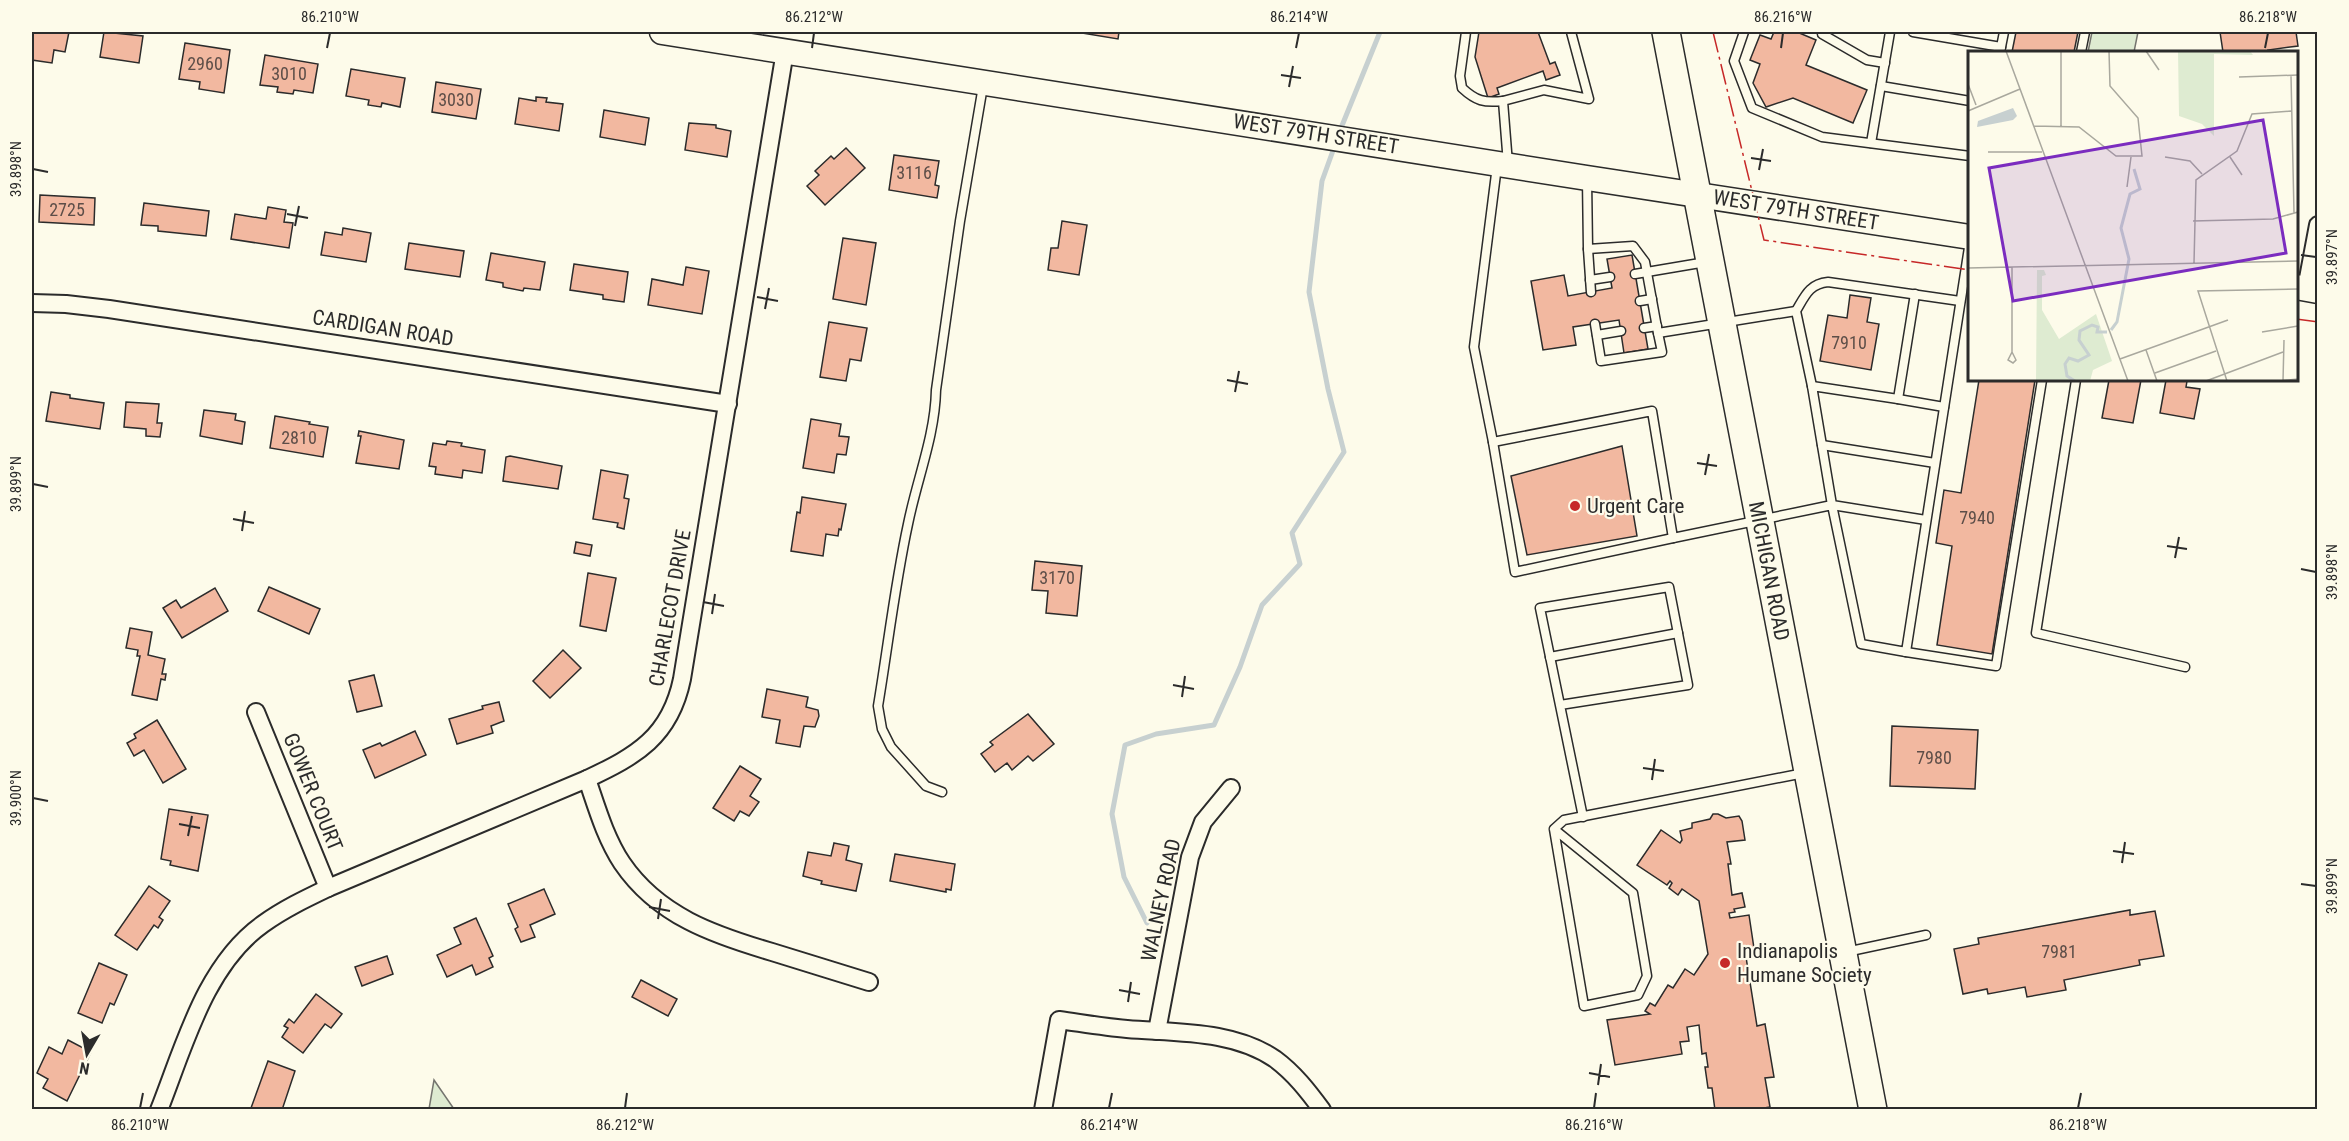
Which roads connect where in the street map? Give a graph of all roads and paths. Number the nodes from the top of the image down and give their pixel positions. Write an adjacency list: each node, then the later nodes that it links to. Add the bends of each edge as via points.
1 (662, 32): 13 (main road, WEST 79TH STREET)
2 (1466, 32): 18 (lane, via 1462,88 1485,103)
3 (1571, 32): 18 (lane, via 1589,99 1544,90)
4 (1666, 32): 24 (main road, MICHIGAN ROAD)
5 (1744, 32): 20 (lane, via 1734,61 1752,108 1822,136)
6 (1822, 32): 15 (lane, via 1867,60)
7 (1890, 32): 15 (lane)
8 (1913, 32): 11 (lane)
9 (2004, 32): 12 (lane)
10 (2085, 32): 14 (lane)
11 (1955, 35): 12 (lane)
12 (2001, 50)
13 (785, 51): 16 (main road, WEST 79TH STREET); 52 (street, CHARLECOT DRIVE)
14 (2081, 51)
15 (1885, 63): 17 (lane)
16 (984, 82): 22 (main road, WEST 79TH STREET); 70 (lane, via 960,222 936,390 936,416 907,527 878,706 882,729 891,747 926,786)
17 (1881, 86): 19 (lane); 20 (lane)
18 (1503, 101): 22 (lane)
19 (1968, 101)
20 (1871, 143): 21 (lane)
21 (1968, 156)
22 (1502, 164): 23 (main road, WEST 79TH STREET); 54 (lane, via 1473,347)
23 (1587, 178): 24 (main road, WEST 79TH STREET); 27 (lane)
24 (1696, 194): 26 (main road, WEST 79TH STREET); 29 (main road, MICHIGAN ROAD)
25 (2318, 225): 34 (street)
26 (1968, 237)
27 (1588, 249): 30 (lane, via 1633,246 1645,262); 33 (lane)
28 (1968, 253): 39 (lane)
29 (1709, 262): 30 (lane); 42 (main road, MICHIGAN ROAD)
30 (1647, 273): 31 (lane); 37 (lane)
31 (1635, 274)
32 (1610, 277): 33 (lane)
33 (1590, 280): 35 (lane)
34 (2307, 289)
35 (1591, 292)
36 (1914, 294): 39 (lane); 41 (lane, via 1817,283); 51 (lane)
37 (1652, 299): 38 (lane); 45 (lane)
38 (1640, 301)
39 (1960, 301): 53 (lane)
40 (32, 303): 52 (street, CARDIGAN ROAD, via 109,309)
41 (1796, 311): 42 (lane); 50 (lane)
42 (1721, 322): 45 (lane); 58 (main road, MICHIGAN ROAD)
43 (1595, 324): 47 (lane)
44 (1644, 328): 45 (lane)
45 (1657, 329): 47 (lane, via 1662,352 1601,361)
46 (1621, 331): 47 (lane)
47 (1597, 335)
48 (2042, 381): 62 (lane, via 1996,666)
49 (2076, 381): 64 (lane, via 2036,633)
50 (1812, 386): 51 (lane); 55 (lane)
51 (1898, 399): 53 (lane)
52 (728, 404): 68 (street, CHARLECOT DRIVE, via 676,699 663,726 643,748 626,761)
53 (1944, 408): 56 (lane)
54 (1493, 442): 60 (lane, via 1652,411); 60 (lane, via 1515,572)
55 (1822, 445): 56 (lane); 57 (lane)
56 (1935, 463): 59 (lane)
57 (1832, 506): 58 (lane); 59 (lane); 62 (lane, via 1861,644)
58 (1759, 519): 60 (lane); 67 (main road, MICHIGAN ROAD)
59 (1926, 520): 62 (lane)
60 (1673, 538)
61 (1678, 633): 63 (lane); 63 (lane, via 1669,587 1540,608); 65 (lane, via 1688,685)
62 (1906, 652)
63 (1550, 657): 65 (lane)
64 (2185, 667)
65 (1560, 705): 71 (lane)
66 (256, 712): 73 (street, GOWER COURT)
67 (1808, 773): 71 (lane); 75 (main road, MICHIGAN ROAD)
68 (587, 779): 73 (street, CHARLECOT DRIVE); 76 (street, via 605,832 622,862 669,911 710,933)
69 (1232, 788): 77 (street, WALNEY ROAD, via 1203,822 1190,857)
70 (942, 792)
71 (1583, 817): 72 (lane, via 1564,820)
72 (1554, 829): 72 (lane, via 1584,1006 1638,995 1647,976 1633,893)
73 (328, 888): 78 (street, CHARLECOT DRIVE, via 262,925 225,962 203,999)
74 (1926, 935): 75 (lane)
75 (1842, 953): 81 (main road, MICHIGAN ROAD)
76 (869, 982)
77 (1157, 1031): 79 (street, via 1059,1020); 80 (street, via 1222,1037 1258,1050 1288,1070)
78 (159, 1110)
79 (1043, 1110)
80 (1322, 1110)
81 (1873, 1110)

